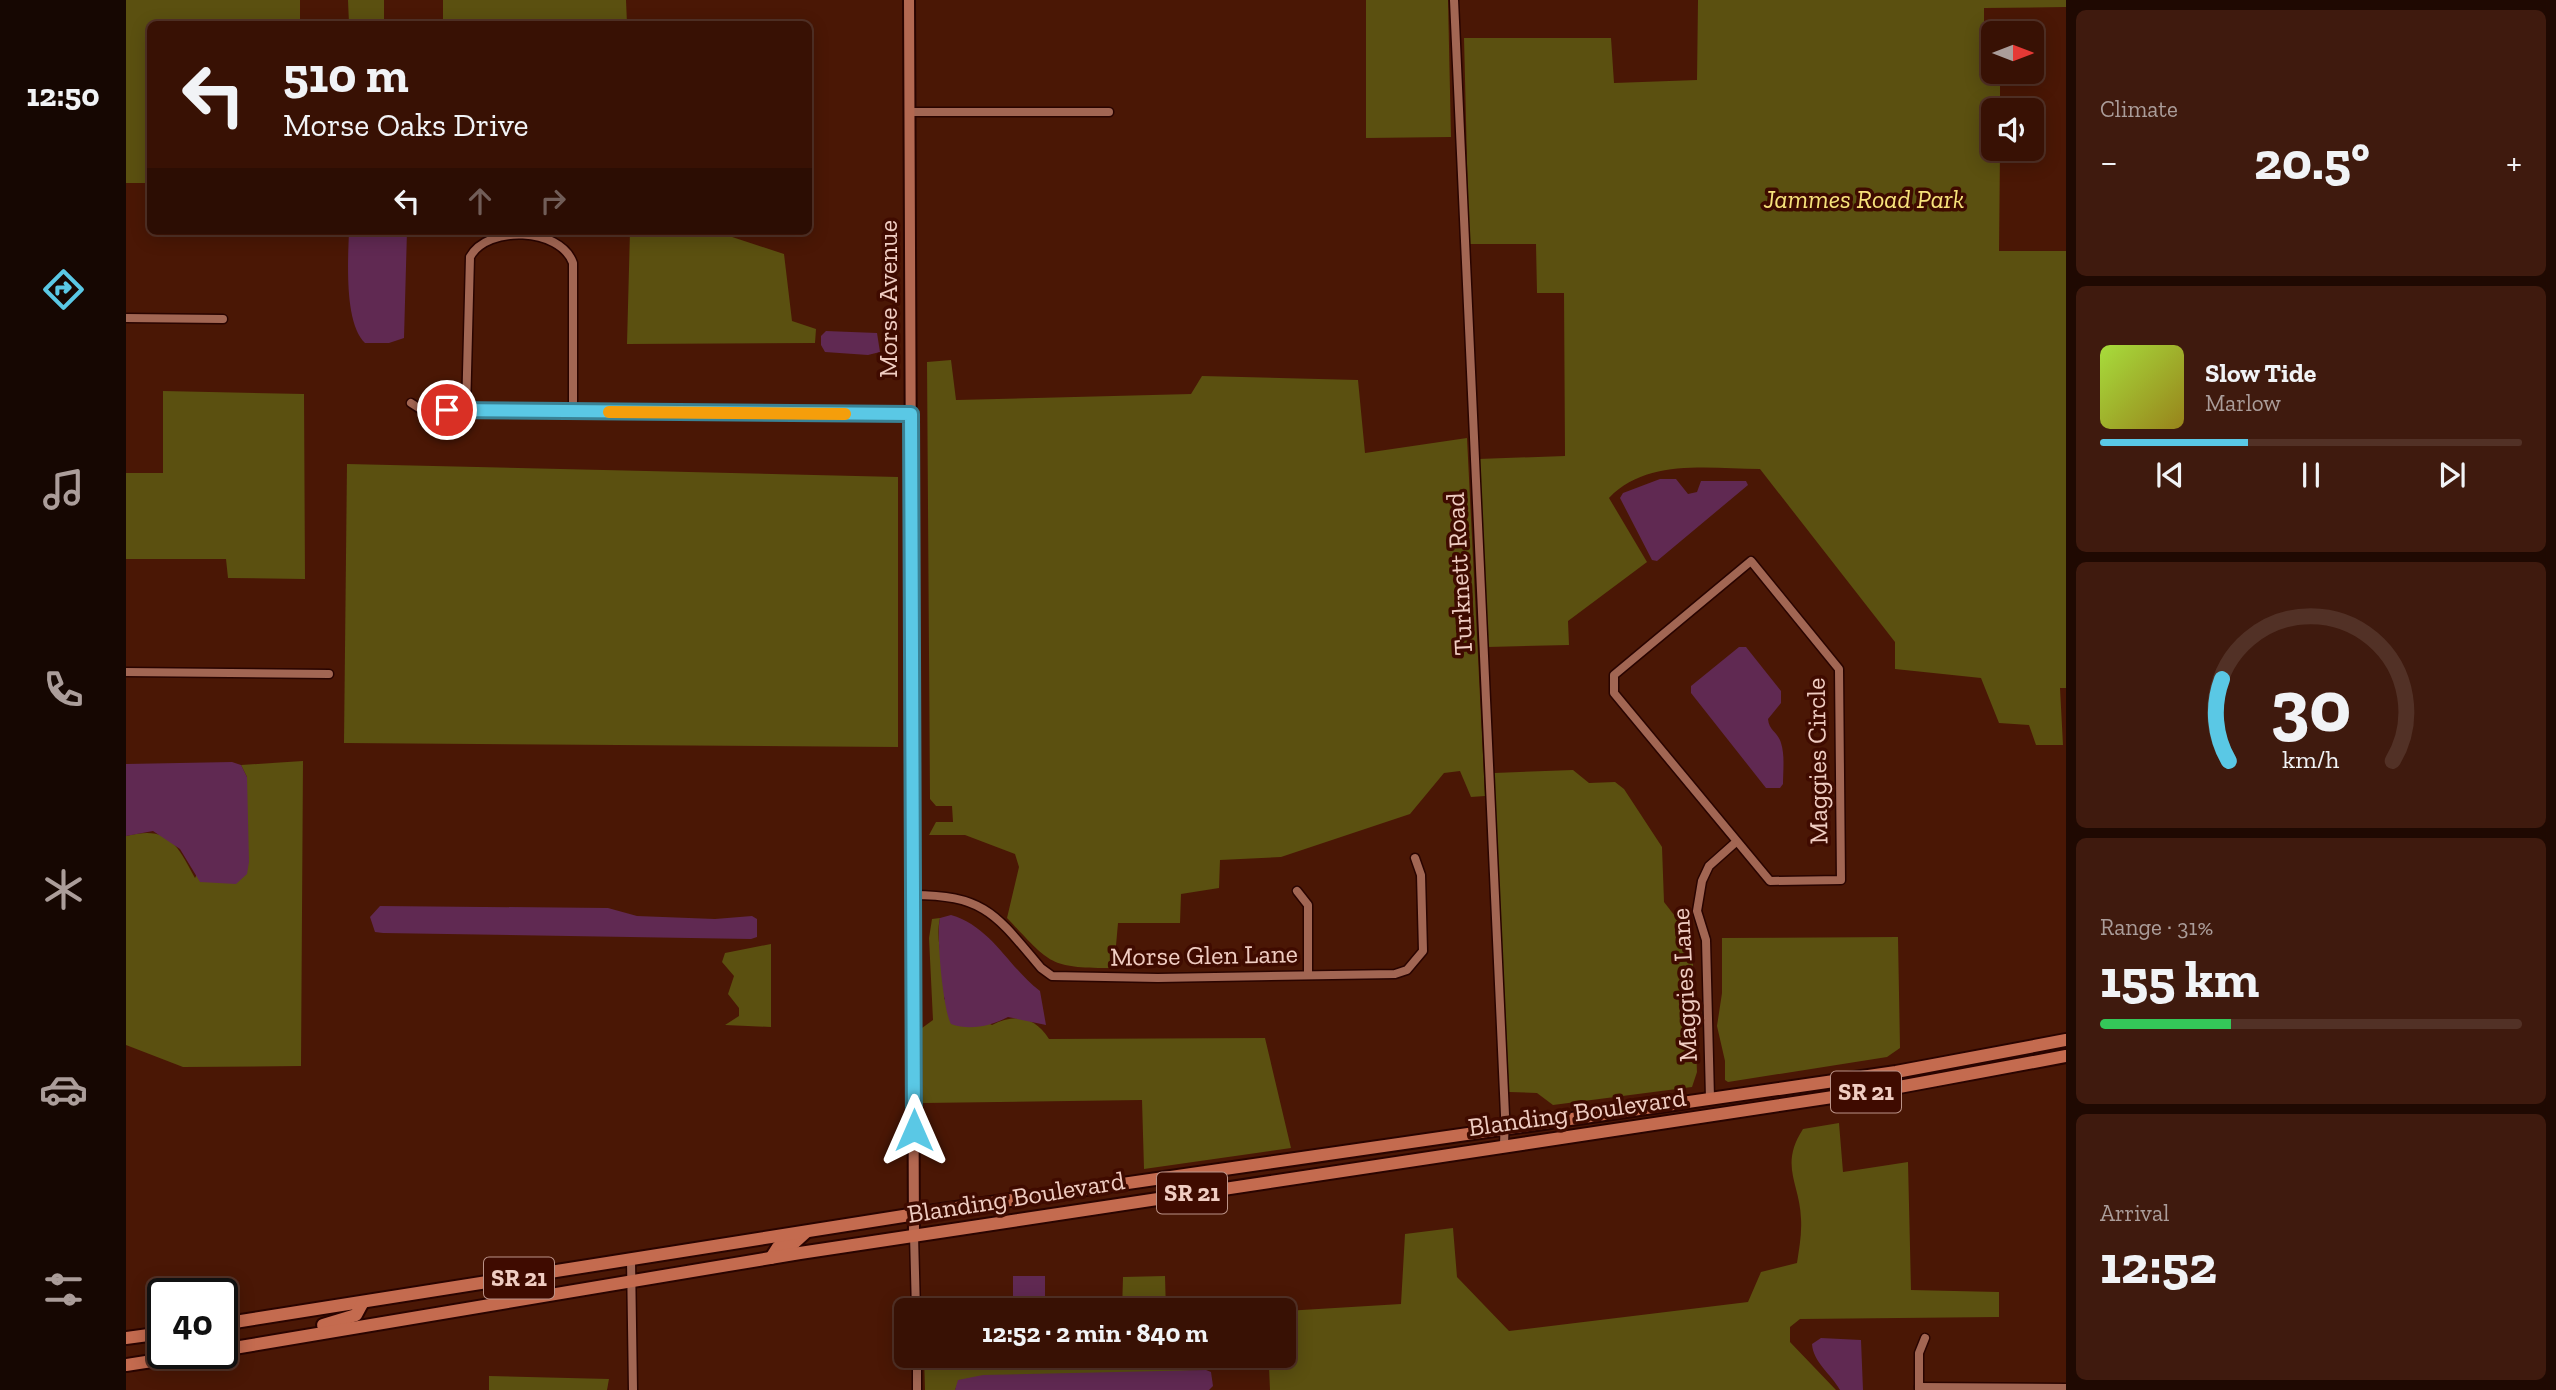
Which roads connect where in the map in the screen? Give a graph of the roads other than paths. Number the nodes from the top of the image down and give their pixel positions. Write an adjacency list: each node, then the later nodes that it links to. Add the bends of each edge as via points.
1 (909, 0): 4 (street, Morse Avenue)
2 (1454, 0): 26 (street, Turknett Road)
3 (1109, 111): 4 (street)
4 (909, 112): 10 (street, Morse Avenue)
5 (126, 318): 6 (street)
6 (223, 319)
7 (411, 403): 8 (street, via 422,410)
8 (466, 411): 9 (street); 9 (street, via 470,257 479,244 493,237 545,236 564,247 573,262)
9 (573, 412): 10 (street)
10 (911, 414): 16 (street, Morse Avenue)
11 (126, 672): 12 (street)
12 (329, 674)
13 (1736, 842): 13 (street, Maggies Circle, via 1614,692 1613,684 1614,675 1751,561 1839,669 1841,880 1770,881); 23 (street, Maggies Lane, via 1709,866 1697,911 1706,940)
14 (1415, 858): 17 (street, Morse Glen Lane, via 1421,875 1425,939 1416,963 1395,974)
15 (1297, 891): 17 (street, via 1308,905)
16 (913, 895): 17 (street, Morse Glen Lane, via 949,896 989,910 1052,975); 32 (street, Morse Avenue)
17 (1308, 974)
18 (2066, 1040): 20 (main road, Blanding Boulevard / SR 21)
19 (2066, 1056): 21 (main road, Blanding Boulevard / SR 21)
20 (1896, 1072): 21 (street); 22 (main road, Blanding Boulevard / SR 21)
21 (1899, 1087): 24 (main road, Blanding Boulevard / SR 21)
22 (1749, 1093): 23 (main road, Blanding Boulevard / SR 21); 24 (main road, via 1718,1105)
23 (1710, 1098): 25 (main road, via 1696,1110); 26 (main road, Blanding Boulevard / SR 21)
24 (1705, 1116): 25 (main road, Blanding Boulevard / SR 21)
25 (1666, 1122): 27 (main road, Blanding Boulevard / SR 21)
26 (1505, 1129): 27 (street, Turknett Road); 28 (main road, Blanding Boulevard / SR 21)
27 (1503, 1145): 29 (main road, Blanding Boulevard / SR 21)
28 (1306, 1156): 29 (main road); 30 (main road, Blanding Boulevard / SR 21)
29 (1309, 1175): 31 (main road, Blanding Boulevard / SR 21)
30 (1110, 1185): 31 (main road); 32 (main road, Blanding Boulevard / SR 21)
31 (1112, 1205): 34 (main road, Blanding Boulevard / SR 21)
32 (914, 1214): 33 (main road, Blanding Boulevard / SR 21); 34 (street, Morse Avenue)
33 (809, 1230): 35 (main road, via 794,1243 778,1247); 36 (main road, Blanding Boulevard / SR 21)
34 (914, 1235): 35 (main road, Blanding Boulevard / SR 21); 38 (street, Morse Avenue)
35 (771, 1258): 37 (main road, Blanding Boulevard / SR 21)
36 (631, 1260): 37 (street); 39 (main road, Blanding Boulevard / SR 21)
37 (631, 1282): 45 (main road, Blanding Boulevard / SR 21); 51 (street)
38 (916, 1298)
39 (363, 1302): 40 (main road, Blanding Boulevard / SR 21); 44 (main road, via 359,1312 344,1321 261,1335)
40 (238, 1322)
41 (147, 1335): 42 (main road)
42 (126, 1338)
43 (1925, 1338): 50 (street, via 1919,1353)
44 (238, 1345)
45 (238, 1348)
46 (147, 1362): 47 (main road)
47 (126, 1365)
48 (917, 1368): 52 (street)
49 (2066, 1388): 50 (street)
50 (1919, 1389)
51 (633, 1390)
52 (918, 1390)

